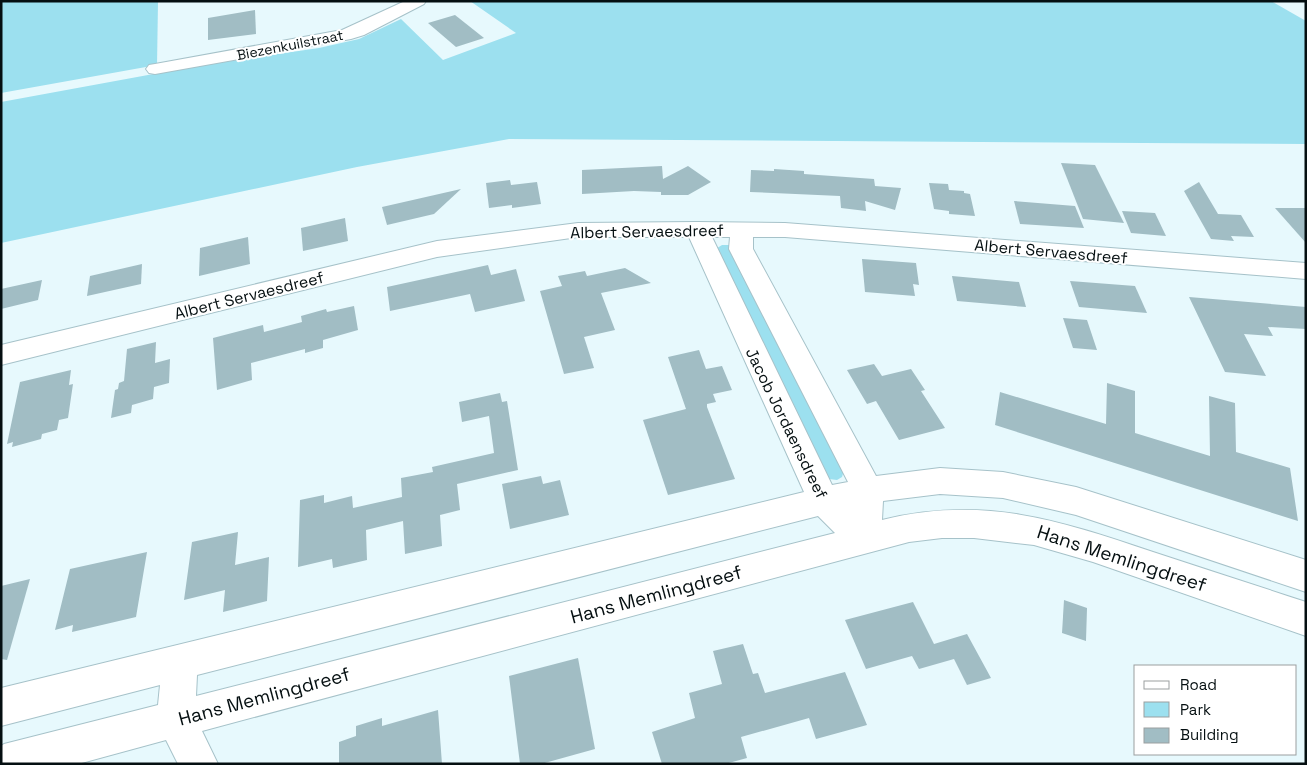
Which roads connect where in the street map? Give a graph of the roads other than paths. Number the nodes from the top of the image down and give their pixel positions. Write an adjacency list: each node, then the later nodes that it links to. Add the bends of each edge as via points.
1 (418, 1): 2 (street, Biezenkuilstraat, via 345,35)
2 (155, 69)
3 (697, 229): 4 (street, Albert Servaesdreef); 6 (street, Albert Servaesdreef, via 578,230 437,249); 8 (street, Jacob Jordaensdreef)
4 (742, 231): 5 (street, Albert Servaesdreef, via 784,230); 7 (street, via 741,249)
5 (1306, 271)
6 (1, 355)
7 (868, 490): 8 (street); 9 (street); 10 (street, via 940,481 1003,485 1076,501)
8 (824, 502): 9 (street, Jacob Jordaensdreef); 12 (street)
9 (865, 540): 11 (street, Hans Memlingdreef, via 938,523 984,523 1032,529); 14 (street, Hans Memlingdreef)
10 (1306, 576)
11 (1306, 620)
12 (180, 662): 13 (street); 14 (street)
13 (1, 707)
14 (175, 719): 15 (street, Hans Memlingdreef); 16 (street)
15 (4, 764)
16 (199, 764)

